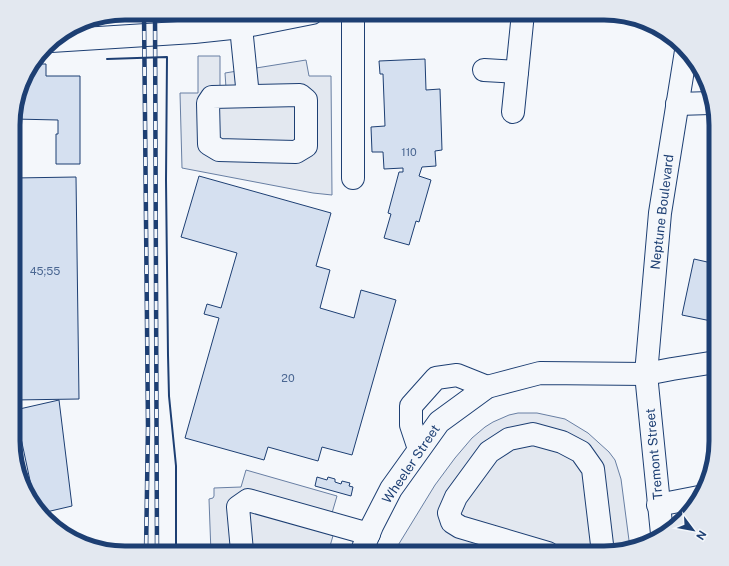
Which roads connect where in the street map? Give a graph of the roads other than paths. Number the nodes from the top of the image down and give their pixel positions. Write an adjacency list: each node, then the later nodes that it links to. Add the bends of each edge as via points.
1 (276, 20): 5 (main road)
2 (354, 20): 14 (main road)
3 (522, 20): 9 (main road)
4 (199, 22): 5 (main road); 6 (main road)
5 (241, 27): 10 (main road)
6 (65, 39)
7 (685, 58): 12 (main road, Neptune Boulevard)
8 (484, 70): 9 (main road)
9 (517, 72): 13 (main road)
10 (248, 96): 10 (main road, via 212,97 208,103 209,144 219,150 296,152 306,146 306,100 300,95)
11 (706, 103): 12 (main road)
12 (677, 104): 16 (main road, Neptune Boulevard, via 660,213)
13 (513, 112)
14 (353, 178)
15 (709, 363): 16 (main road, Wheeler Street)
16 (646, 374): 17 (main road, Wheeler Street, via 540,374); 20 (main road, Tremont Street)
17 (486, 387): 18 (main road, Wheeler Street, via 439,422); 18 (main road, via 457,376 436,378 411,406 411,425)
18 (419, 449): 22 (main road, Wheeler Street, via 391,489)
19 (691, 499): 20 (main road)
20 (658, 505): 21 (main road, Tremont Street)
21 (661, 529)
22 (365, 544): 23 (main road, via 248,500 238,508)
23 (242, 546)
24 (524, 546): 25 (main road, via 460,527 452,522 449,513 456,497 489,452 509,439 533,434 562,442 581,452 593,469)
25 (602, 546)

